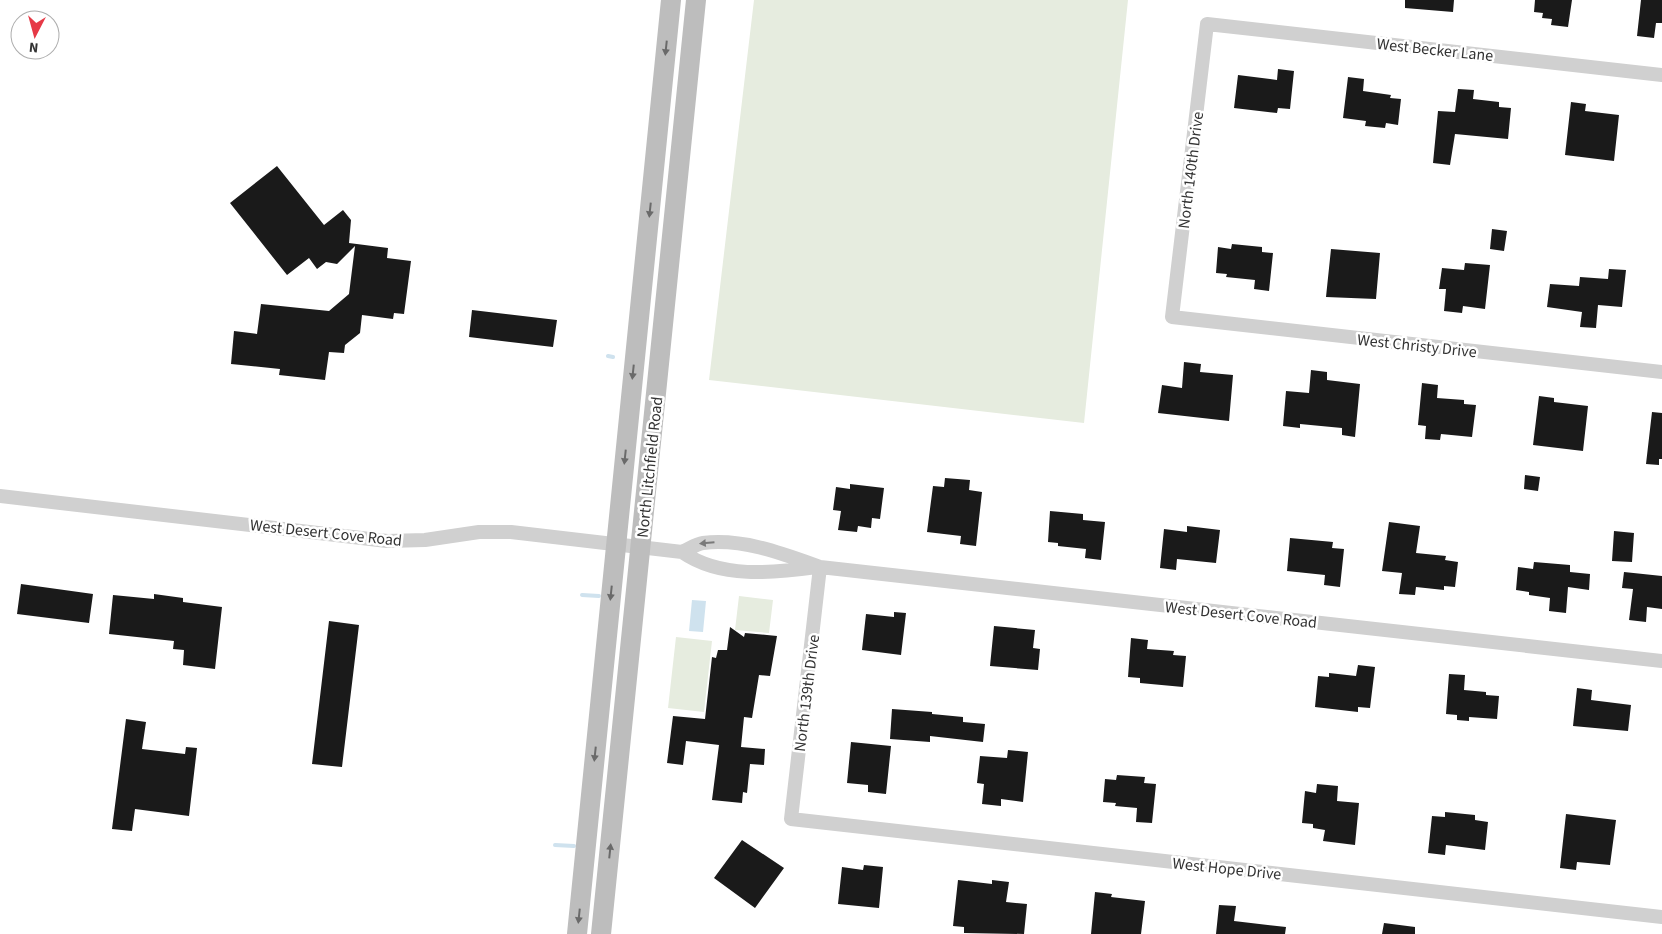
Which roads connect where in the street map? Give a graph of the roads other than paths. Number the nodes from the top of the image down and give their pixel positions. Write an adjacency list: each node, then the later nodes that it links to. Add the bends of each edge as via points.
1 (671, 0): 5 (main road, North Litchfield Road, one-way to 5)
2 (696, 0): 7 (main road, North Litchfield Road)
3 (1207, 24): 4 (street, West Becker Lane); 6 (street, North 140th Drive)
4 (1662, 75)
5 (644, 268): 7 (main road, via 656,281 652,330); 10 (main road, North Litchfield Road, one-way to 10)
6 (1172, 317): 8 (street, West Christy Drive)
7 (662, 344): 11 (main road, North Litchfield Road)
8 (1662, 372)
9 (0, 496): 10 (street, West Desert Cove Road, via 386,541 500,532)
10 (616, 544): 11 (street, West Desert Cove Road); 17 (main road, North Litchfield Road, one-way to 17)
11 (640, 547): 12 (street, West Desert Cove Road); 18 (main road, North Litchfield Road, one-way to 11)
12 (682, 552): 13 (street, West Desert Cove Road, via 697,562 716,568 765,572); 13 (street, West Desert Cove Road, one-way to 12, via 784,554 734,544 702,543)
13 (820, 566): 14 (street, West Desert Cove Road); 15 (street, North 139th Drive)
14 (1662, 661)
15 (791, 819): 16 (street, West Hope Drive)
16 (1662, 917)
17 (577, 934)
18 (601, 934)

